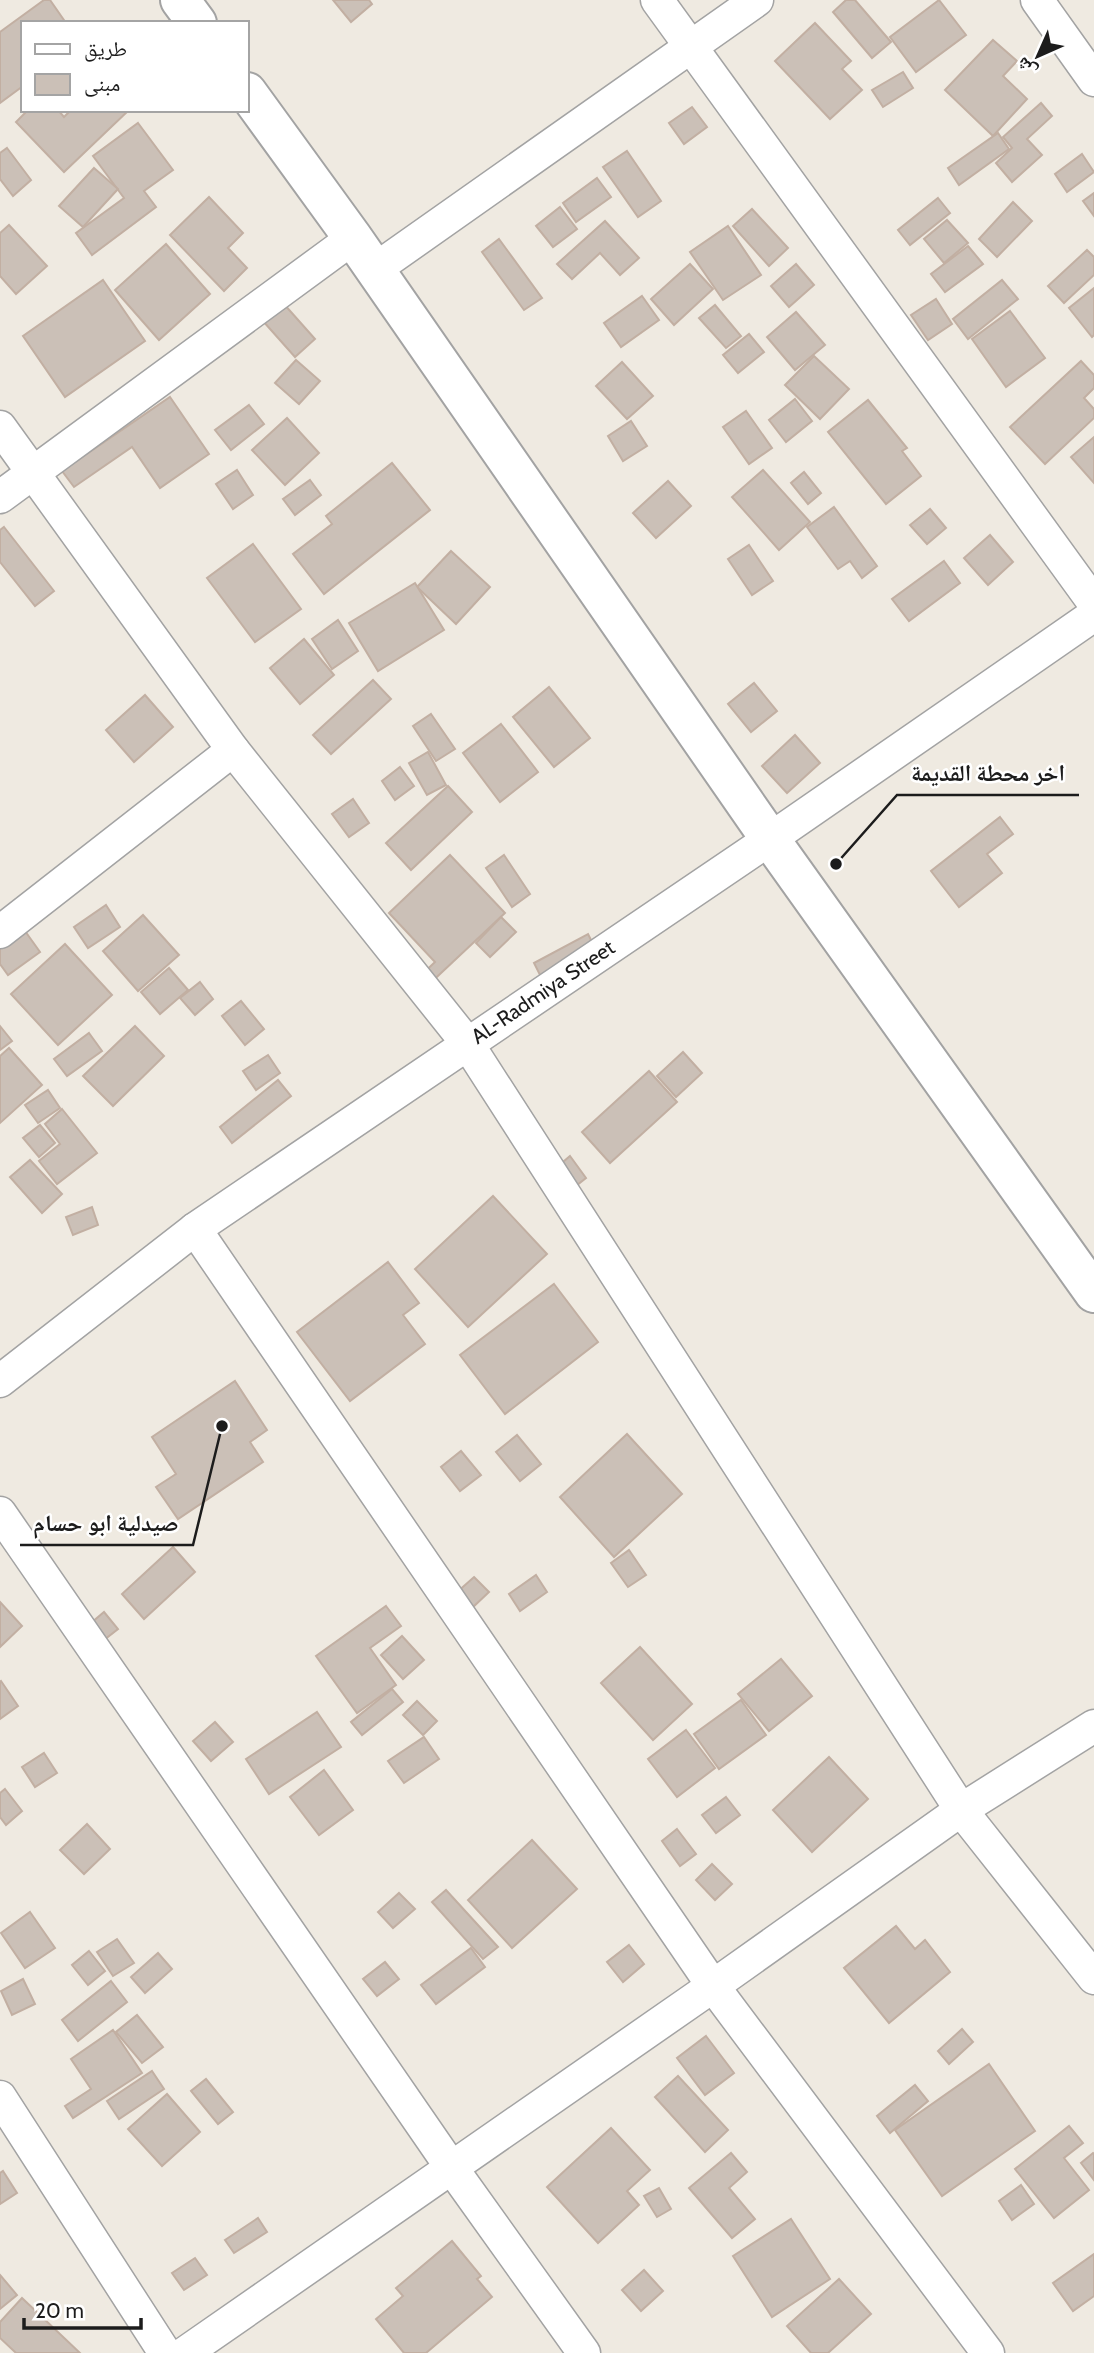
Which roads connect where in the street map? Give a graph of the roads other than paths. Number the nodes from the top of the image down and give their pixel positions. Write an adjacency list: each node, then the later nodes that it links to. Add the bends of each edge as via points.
1 (180, 0): 5 (street)
2 (657, 0): 6 (street)
3 (757, 0): 6 (street)
4 (1037, 0): 7 (street)
5 (196, 21)
6 (690, 47): 10 (street); 14 (street)
7 (1094, 80)
8 (248, 93): 9 (street)
9 (353, 238): 10 (street); 12 (street)
10 (374, 270): 17 (street)
11 (0, 427): 12 (street)
12 (33, 472): 13 (street); 16 (street)
13 (0, 497)
14 (1094, 603)
15 (1094, 615): 17 (street, AL-Radmiya Street)
16 (233, 750): 18 (street); 19 (street)
17 (770, 839): 19 (street, AL-Radmiya Street); 21 (street)
18 (0, 932)
19 (467, 1043): 20 (street, AL-Radmiya Street); 25 (street)
20 (195, 1229): 22 (street, AL-Radmiya Street); 27 (street)
21 (1094, 1293)
22 (0, 1381)
23 (0, 1513): 29 (street)
24 (1094, 1726): 25 (street)
25 (961, 1810): 26 (street); 27 (street)
26 (1094, 1978)
27 (713, 1986): 29 (street); 33 (street)
28 (0, 2097): 30 (street)
29 (451, 2167): 31 (street); 32 (street)
30 (165, 2353)
31 (185, 2353)
32 (584, 2353)
33 (988, 2353)

